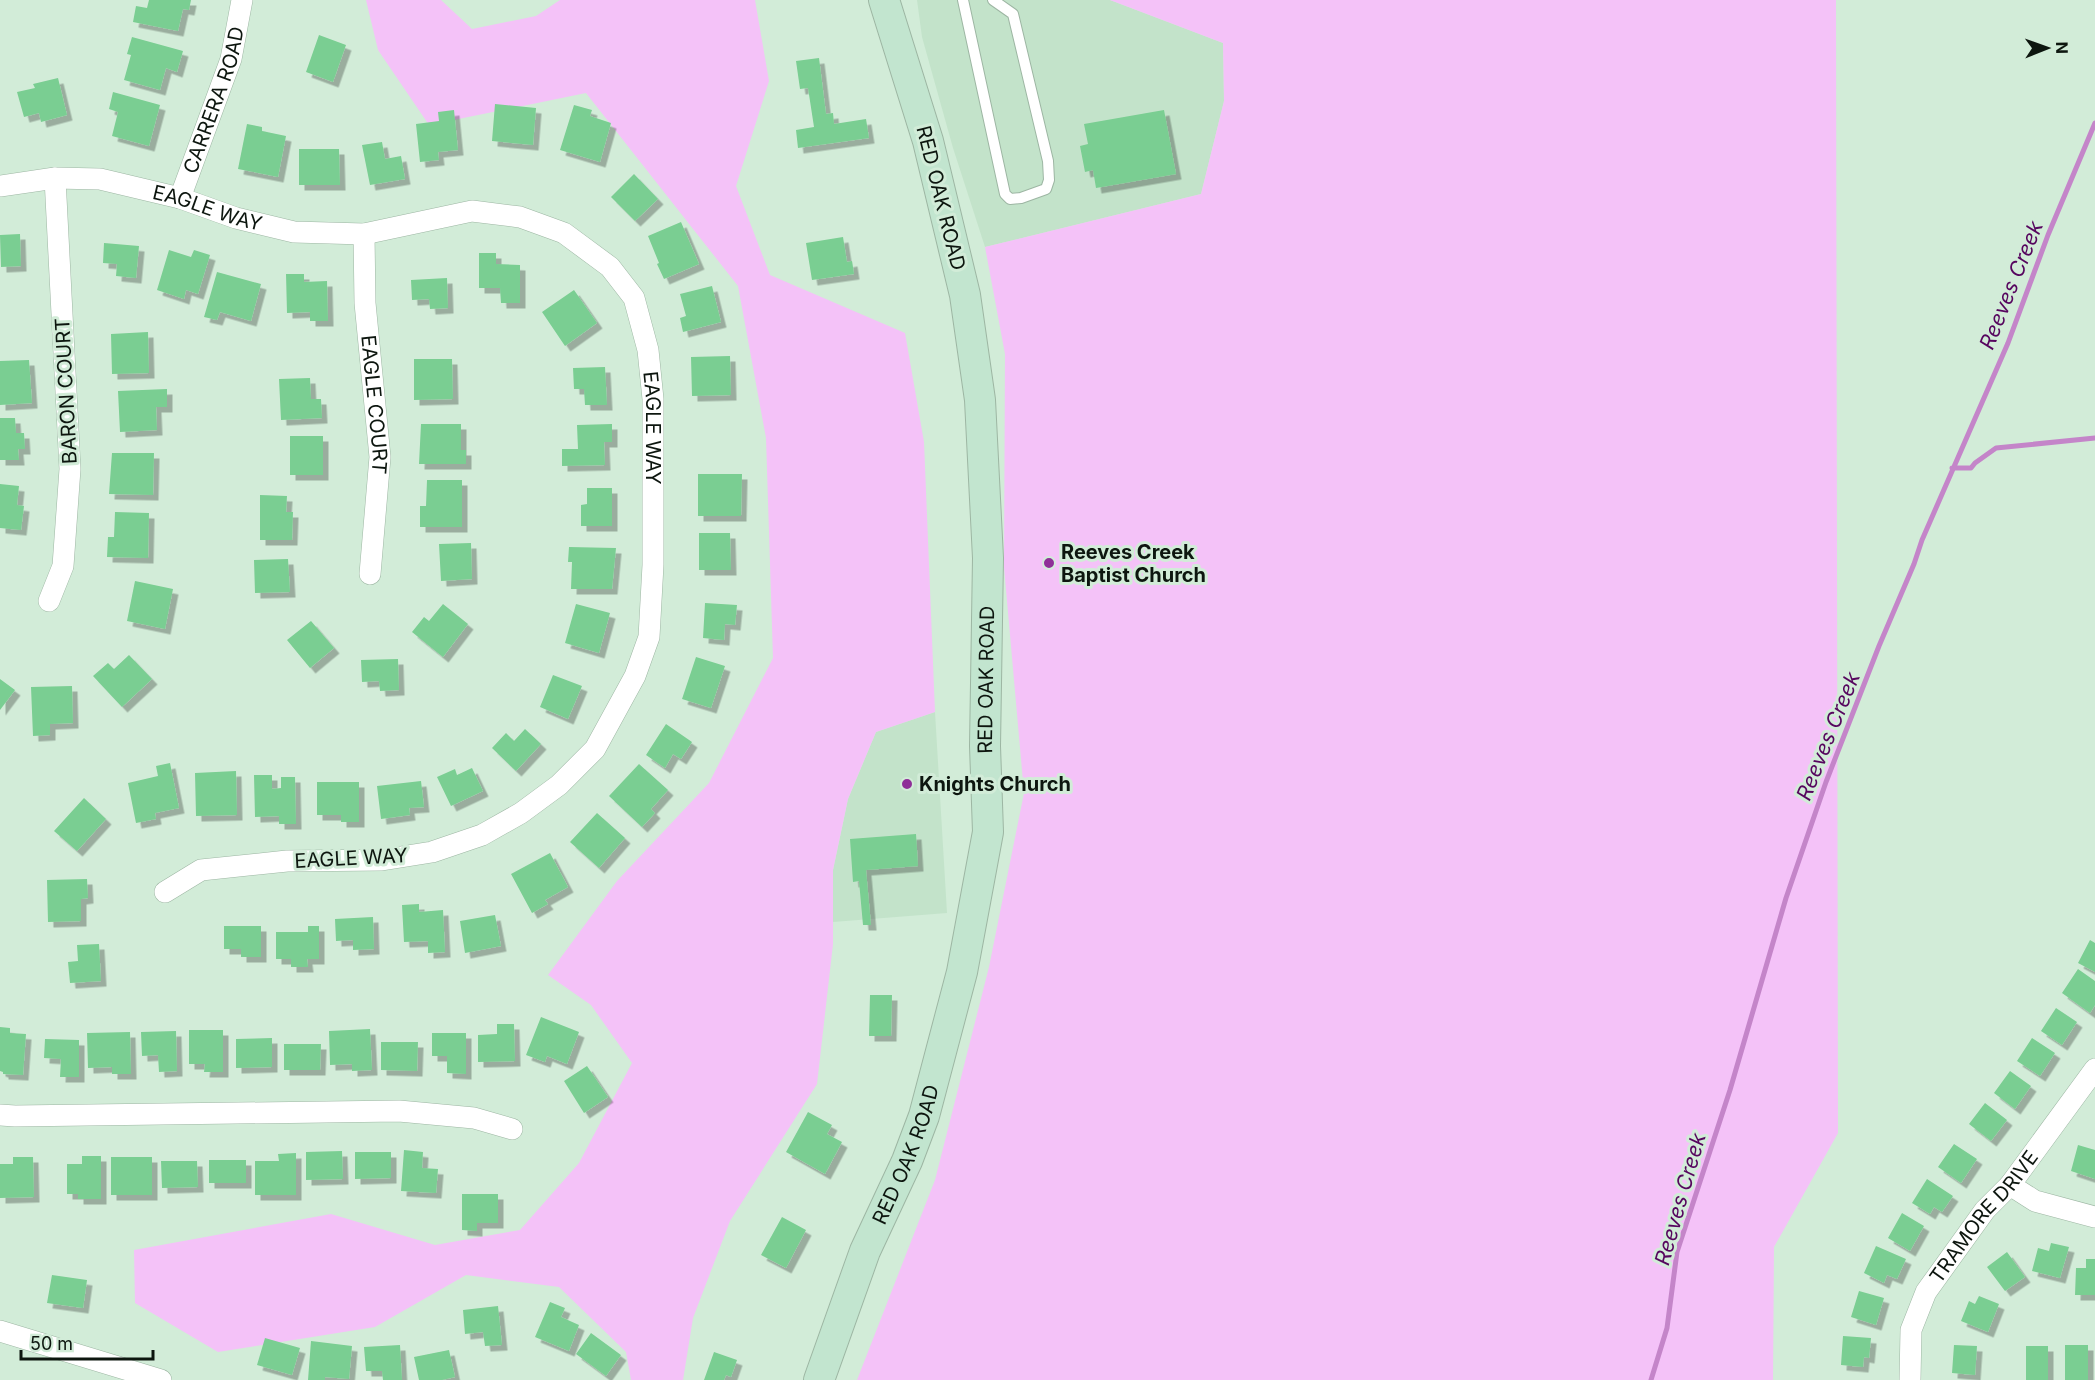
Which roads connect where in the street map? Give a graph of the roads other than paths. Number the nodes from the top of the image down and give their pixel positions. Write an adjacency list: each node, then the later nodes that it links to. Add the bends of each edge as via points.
1 (242, 0): 7 (street, CARRERA ROAD, via 231,59)
2 (884, 0): 19 (street, RED OAK ROAD, via 928,141 965,295 980,400 988,558 988,832 962,972 924,1116 865,1251)
3 (963, 0): 4 (lane, via 1005,194 1010,199 1021,198 1046,189 1048,161 1013,14)
4 (993, 0)
5 (55, 178): 6 (street, EAGLE WAY); 7 (street, EAGLE WAY, via 100,179); 10 (street, BARON COURT, via 70,470 63,566)
6 (0, 186)
7 (180, 198): 8 (street, EAGLE WAY, via 236,218 294,232)
8 (364, 234): 9 (street, EAGLE COURT, via 365,303 380,458); 11 (street, EAGLE WAY, via 472,211 520,217 564,233 610,267 633,298 648,350 653,399 649,637 635,676 595,749 521,813 482,835 432,852 382,860 287,861 201,870)
9 (370, 574)
10 (49, 601)
11 (165, 892)
12 (2095, 1069): 15 (street, TRAMORE DRIVE)
13 (0, 1115): 14 (street, via 399,1112 474,1118)
14 (512, 1129)
15 (2010, 1185): 16 (street, via 2035,1201); 20 (street, TRAMORE DRIVE, via 1985,1210 1926,1292 1911,1330)
16 (2095, 1217)
17 (0, 1331): 18 (street)
18 (161, 1380)
19 (819, 1380)
20 (1910, 1380)

